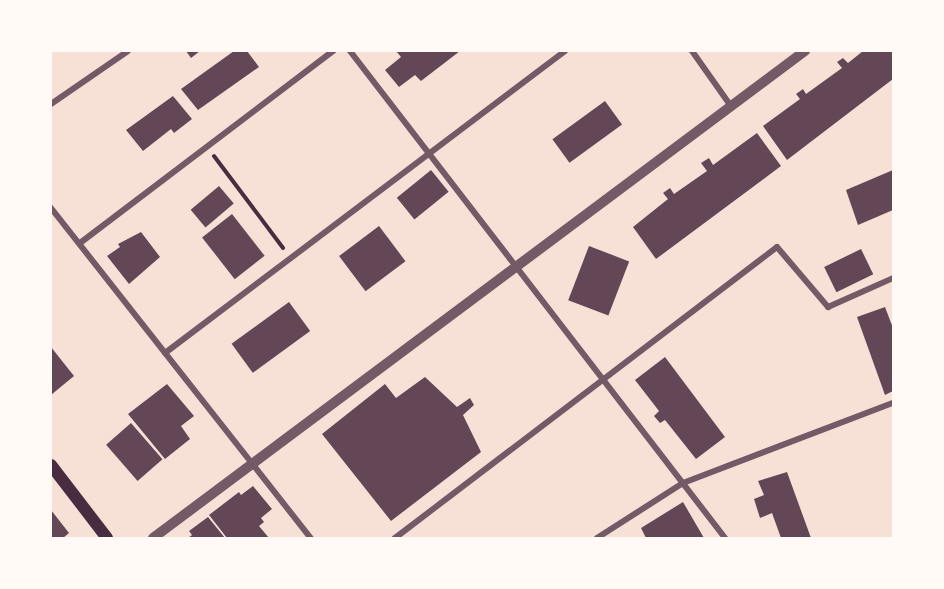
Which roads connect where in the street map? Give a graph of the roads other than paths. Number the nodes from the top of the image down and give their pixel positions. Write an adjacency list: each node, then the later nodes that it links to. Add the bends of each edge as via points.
1 (128, 51): 7 (street)
2 (333, 51): 11 (street)
3 (350, 51): 9 (street)
4 (565, 51): 9 (street)
5 (692, 51): 8 (street)
6 (805, 51): 8 (street)
7 (51, 104)
8 (731, 106): 12 (street)
9 (429, 155): 12 (street); 14 (street)
10 (51, 208): 11 (street)
11 (80, 243): 14 (street)
12 (515, 267): 15 (street); 17 (street)
13 (893, 279): 15 (street, via 828,307 777,247)
14 (165, 353): 17 (street)
15 (601, 380): 19 (street); 23 (street)
16 (893, 403): 19 (street)
17 (250, 463): 21 (street); 22 (street)
18 (51, 465): 20 (main road)
19 (683, 483): 24 (street); 25 (street)
20 (107, 538)
21 (153, 538)
22 (311, 538)
23 (395, 538)
24 (597, 538)
25 (725, 538)

